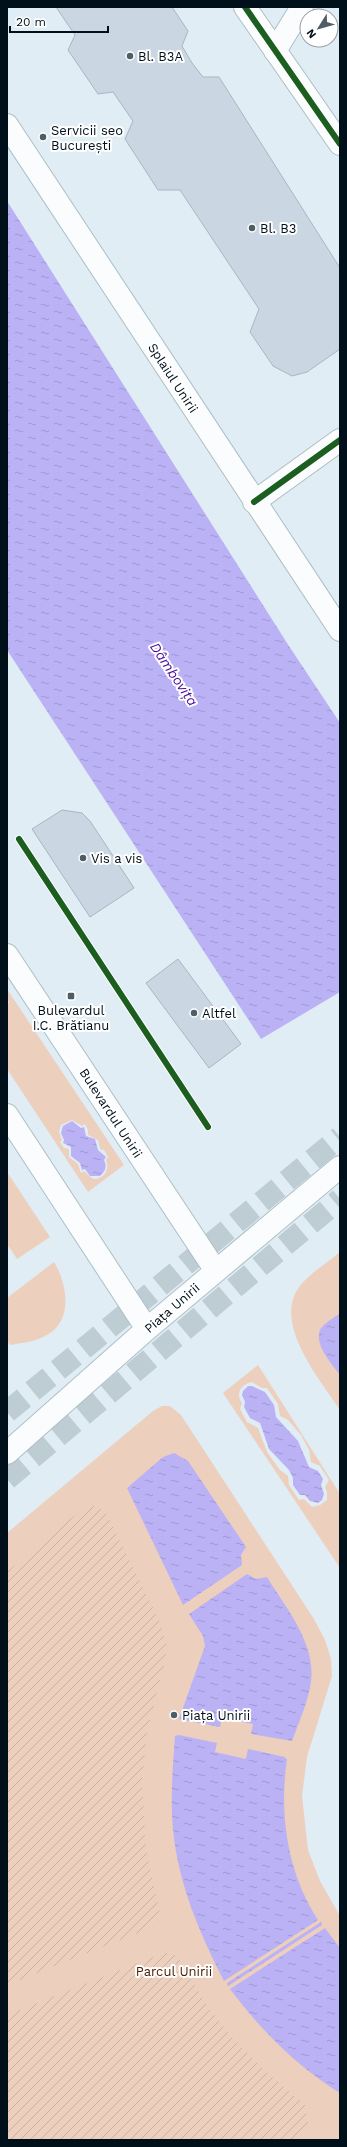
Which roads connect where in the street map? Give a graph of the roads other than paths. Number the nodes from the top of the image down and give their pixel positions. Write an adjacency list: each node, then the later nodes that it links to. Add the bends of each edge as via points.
1 (245, 7): 3 (main road)
2 (302, 7): 3 (main road)
3 (275, 52): 5 (main road)
4 (7, 125): 7 (main road, Splaiul Unirii)
5 (340, 144)
6 (340, 440): 7 (main road)
7 (254, 502): 8 (main road, Splaiul Unirii)
8 (340, 630)
9 (7, 955): 12 (main road, Bulevardul Unirii)
10 (7, 1116): 13 (main road)
11 (340, 1167): 12 (main road, Piața Unirii)
12 (216, 1271): 13 (main road, Piața Unirii)
13 (147, 1329): 14 (main road, Piața Unirii)
14 (7, 1453)

